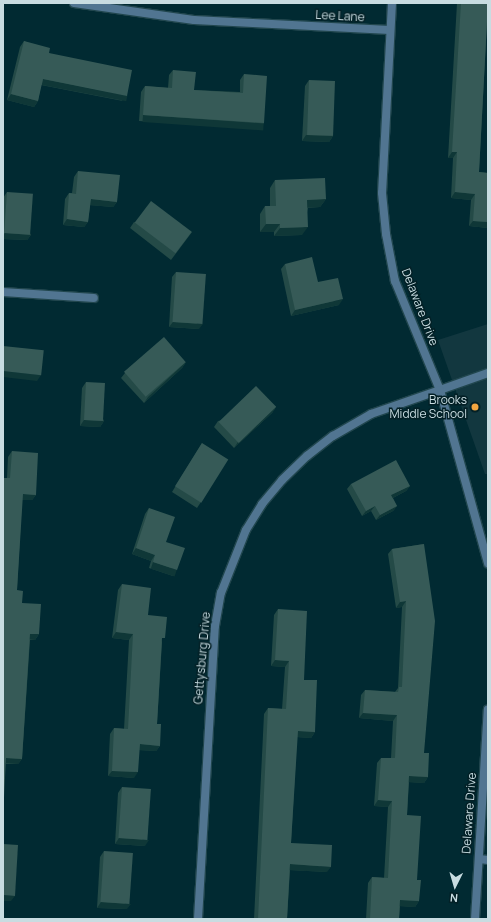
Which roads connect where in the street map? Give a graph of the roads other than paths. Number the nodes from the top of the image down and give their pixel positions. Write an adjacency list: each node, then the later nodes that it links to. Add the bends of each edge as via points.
1 (74, 3): 3 (street, Lee Lane, via 194,20)
2 (392, 3): 3 (street, Delaware Drive)
3 (390, 30): 7 (street, Delaware Drive, via 382,194 386,234 395,281)
4 (3, 292): 5 (street)
5 (94, 298)
6 (488, 373): 7 (street, Gettysburg Drive)
7 (440, 390): 8 (street, Delaware Drive); 12 (street, Gettysburg Drive, via 371,414 328,440 282,480 262,504 246,530 221,594 215,626)
8 (488, 564)
9 (488, 709): 10 (street, Delaware Drive)
10 (479, 859): 11 (street); 13 (street, Delaware Drive)
11 (488, 860)
12 (198, 919)
13 (476, 919)

